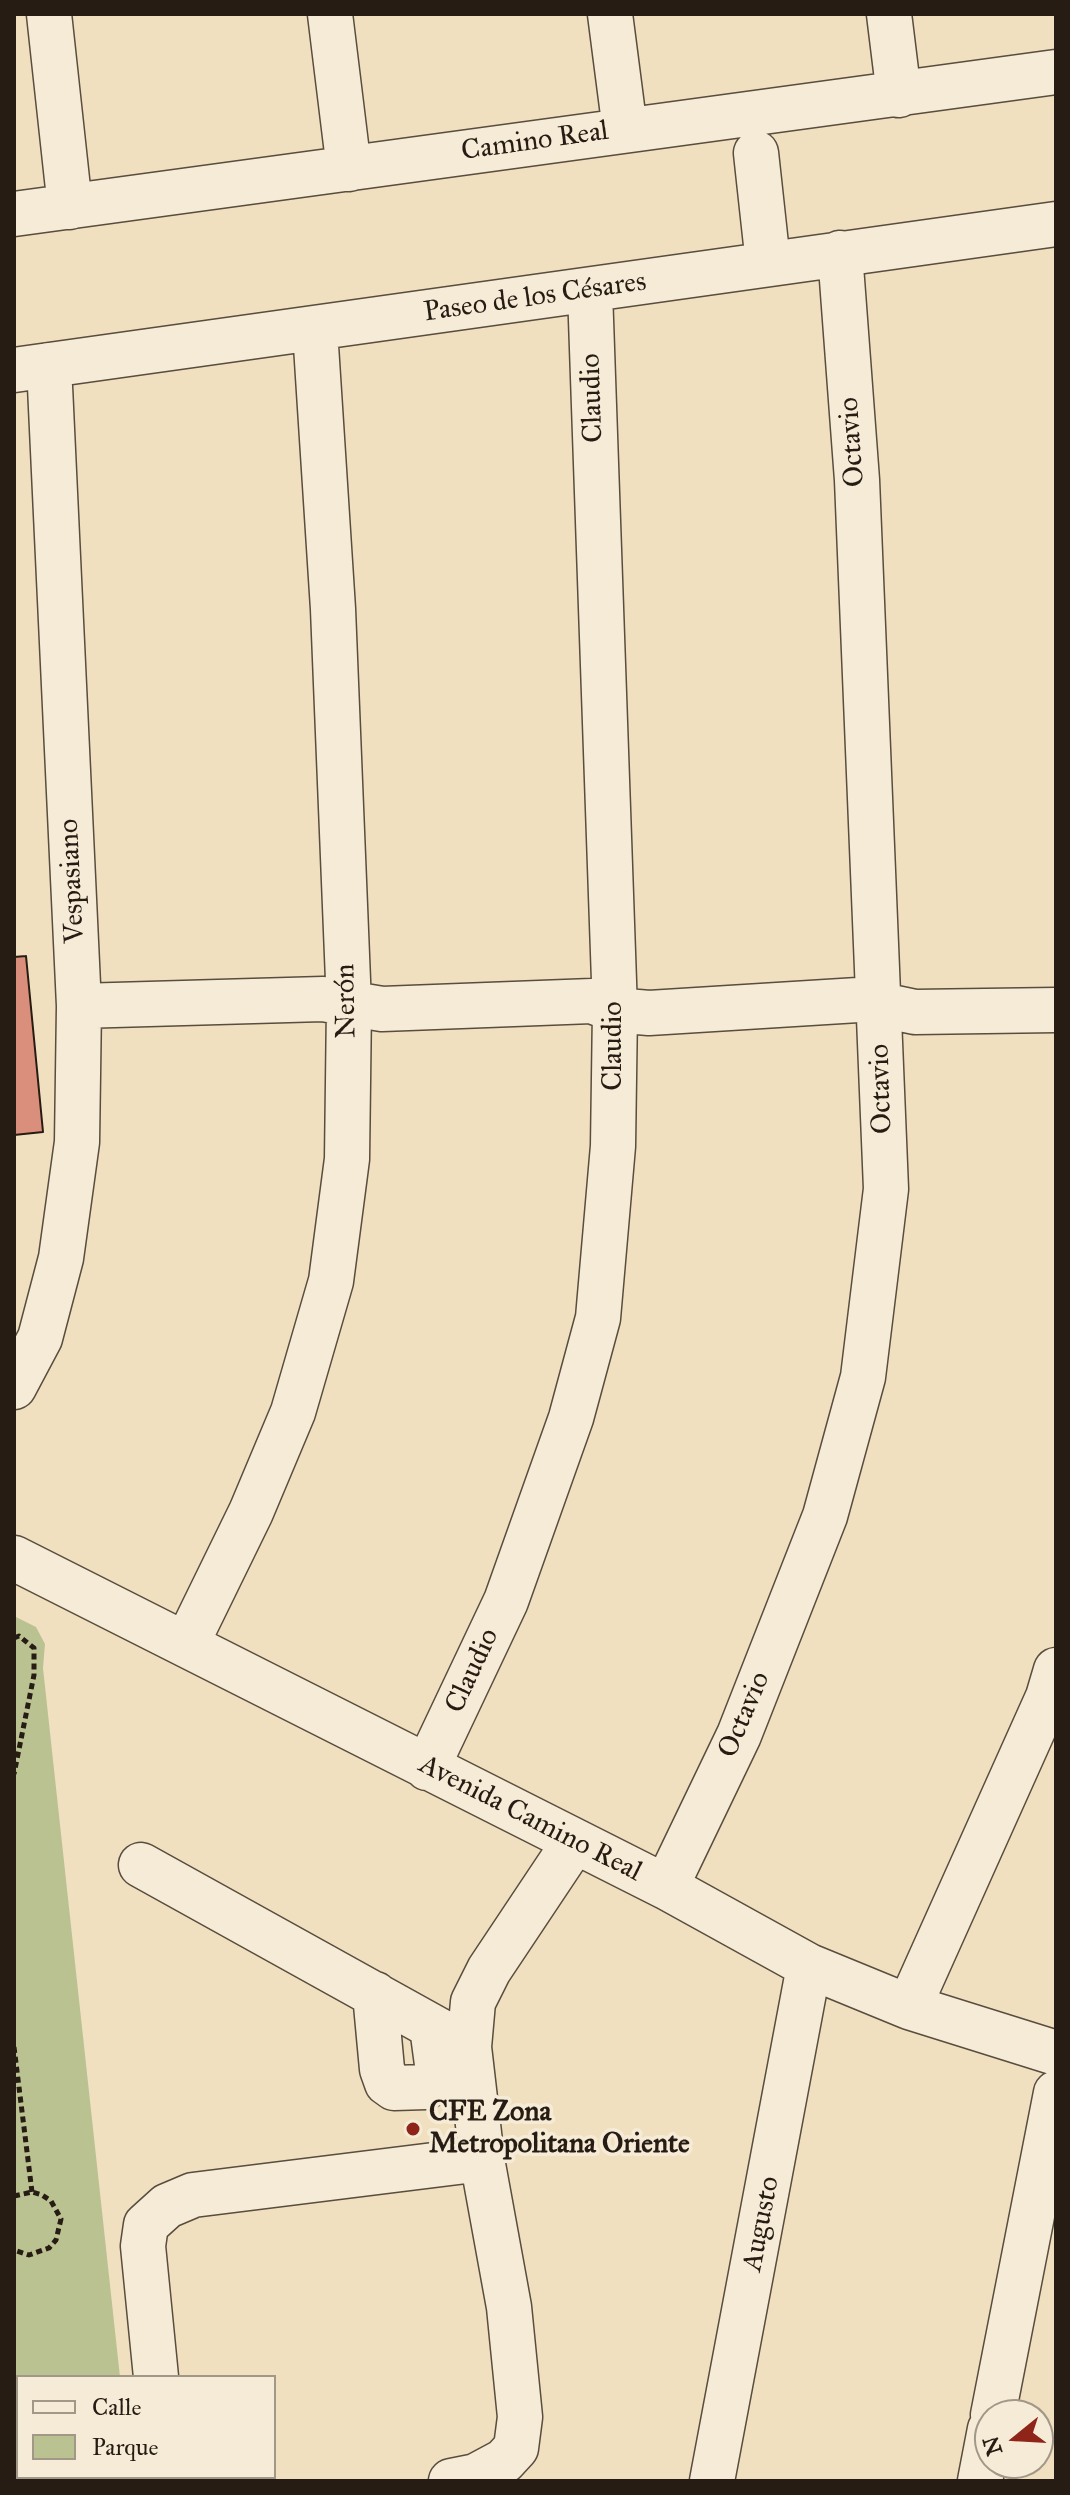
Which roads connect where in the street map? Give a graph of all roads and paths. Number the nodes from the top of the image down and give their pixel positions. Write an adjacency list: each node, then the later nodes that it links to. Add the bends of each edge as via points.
1 (49, 14): 10 (street)
2 (330, 14): 9 (street)
3 (610, 14): 7 (street)
4 (889, 14): 6 (street)
5 (1056, 72): 6 (street, Camino Real)
6 (899, 95): 7 (street, Camino Real)
7 (625, 130): 9 (street, Camino Real)
8 (756, 153): 14 (street)
9 (349, 169): 10 (street, Camino Real)
10 (70, 207): 11 (street, Camino Real)
11 (14, 214)
12 (1056, 224): 13 (street, Paseo de los Césares)
13 (840, 253): 14 (street, Paseo de los Césares); 20 (street, Octavio, via 857,480)
14 (768, 263): 15 (street, Paseo de los Césares)
15 (590, 291): 16 (street, Paseo de los Césares); 21 (street, Claudio)
16 (315, 330): 17 (street, Paseo de los Césares); 18 (street, Nerón)
17 (31, 367): 19 (street, Vespasiano)
18 (349, 1005): 19 (street, via 323,999); 21 (street, via 382,1009 592,1001); 26 (street, Nerón, via 347,1159 331,1281 293,1412)
19 (79, 1006): 23 (street, Vespasiano, via 77,1142 61,1258 40,1338)
20 (878, 1006): 21 (street, via 858,1000 649,1013); 22 (street, via 915,1012); 32 (street, Octavio, via 886,1189 863,1377 825,1516 739,1735)
21 (615, 1010): 28 (street, Claudio, via 613,1146 598,1318 571,1418 506,1601)
22 (1056, 1010)
23 (14, 1387)
24 (14, 1558): 26 (street, Avenida Camino Real)
25 (14, 1638): 29 (path, via 19,1636 34,1648 34,1675)
26 (187, 1643): 28 (street, Avenida Camino Real)
27 (1056, 1670): 35 (street)
28 (427, 1768): 30 (street, Avenida Camino Real)
29 (14, 1774)
30 (575, 1841): 32 (street, Avenida Camino Real); 36 (street)
31 (141, 1865): 34 (street)
32 (666, 1887): 33 (street, Avenida Camino Real)
33 (809, 1966): 35 (street, Avenida Camino Real); 48 (street, Augusto)
34 (375, 1994): 36 (street); 36 (street, via 382,2069 394,2088 426,2087 439,2079)
35 (909, 2007): 38 (street, Avenida Camino Real)
36 (451, 2037): 40 (street)
37 (14, 2047): 42 (path)
38 (1056, 2053)
39 (1056, 2093): 46 (street)
40 (482, 2159): 45 (street, via 193,2195 167,2206 146,2225 143,2246); 47 (street, via 509,2307 520,2417 516,2448 504,2461 476,2476)
41 (14, 2187): 43 (path)
42 (32, 2192): 43 (path); 44 (path, via 51,2201 61,2219 60,2230 40,2253)
43 (16, 2195)
44 (14, 2250)
45 (156, 2375)
46 (996, 2399)
47 (451, 2481)
48 (712, 2481)

